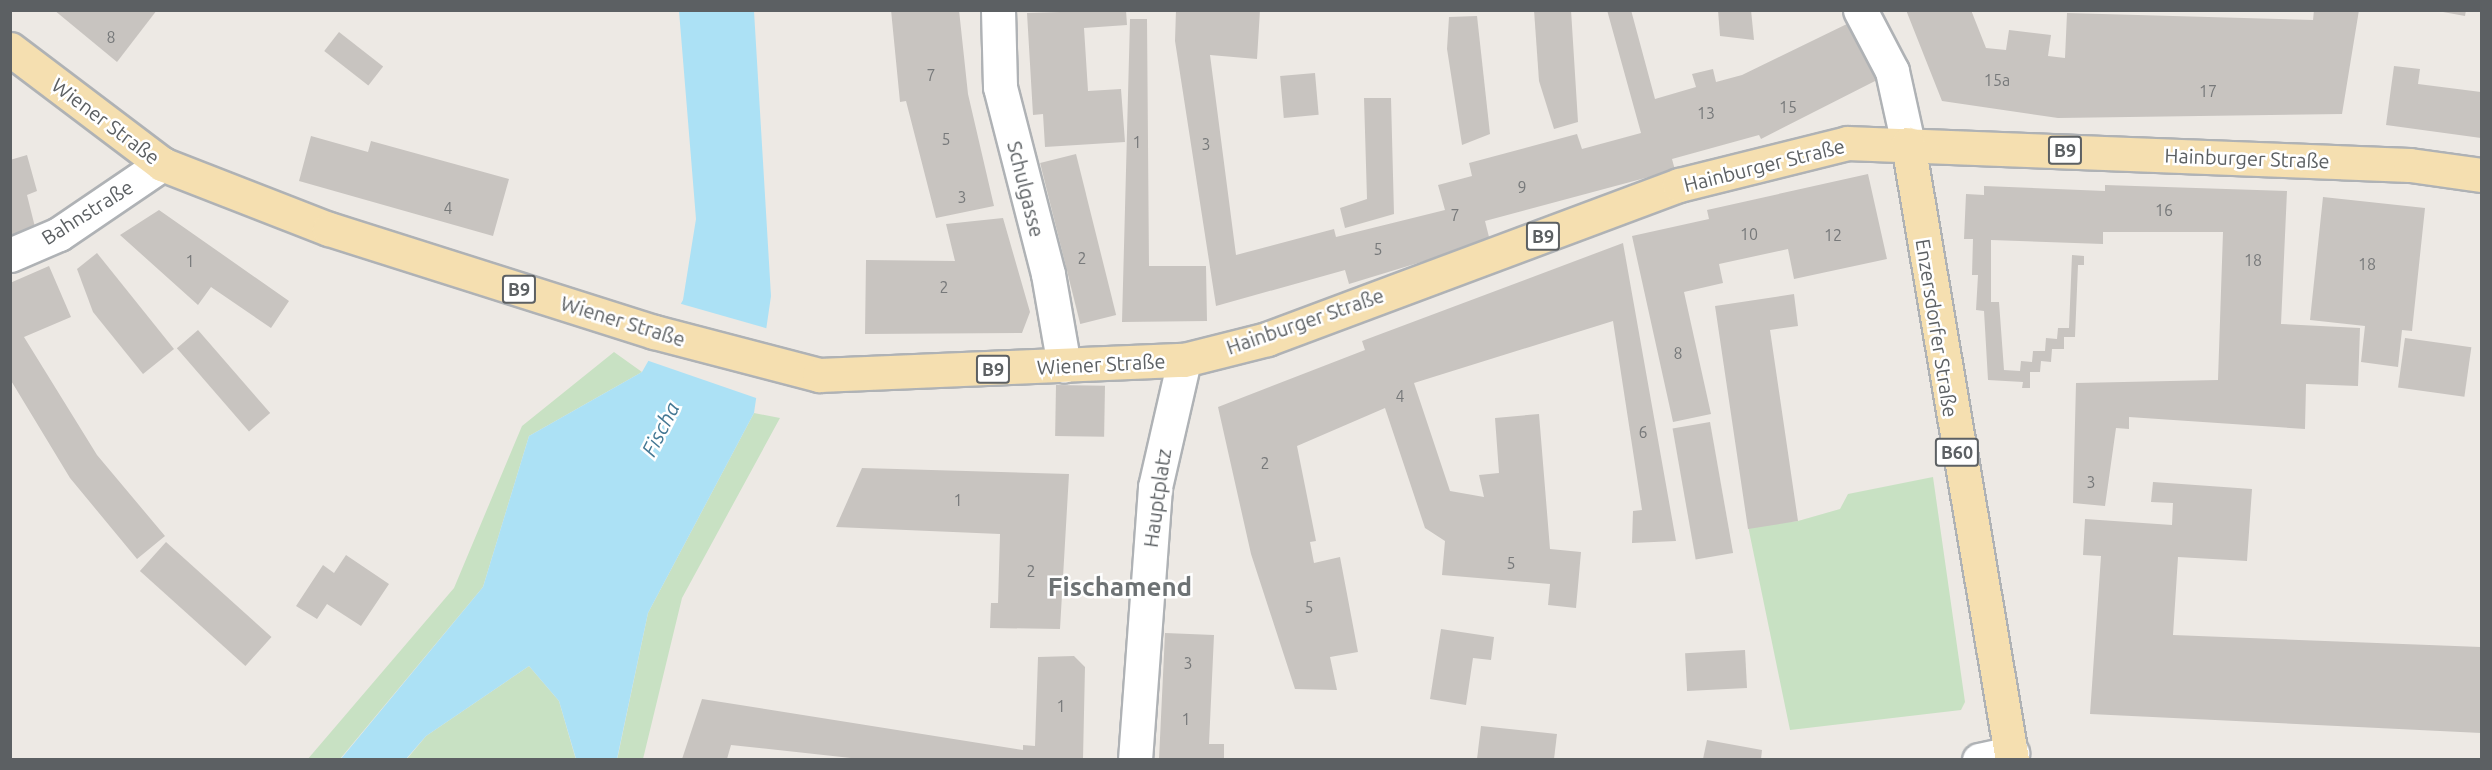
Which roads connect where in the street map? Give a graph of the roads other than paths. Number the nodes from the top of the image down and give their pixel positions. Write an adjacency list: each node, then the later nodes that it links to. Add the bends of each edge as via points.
1 (998, 10): 9 (street, Schulgasse, via 1000,87 1048,274)
2 (1860, 10): 4 (street, via 1892,71)
3 (10, 49): 5 (main road, Wiener Straße / B9)
4 (1908, 144): 6 (main road, Hainburger Straße / B9, via 2410,165); 8 (main road, Hainburger Straße / B9, via 1847,143 1679,185 1267,339); 10 (main road, Enzersdorfer Straße / B60)
5 (162, 164): 7 (street, Bahnstraße, via 59,234); 9 (main road, Wiener Straße / B9, via 329,229 654,332 803,374)
6 (2481, 175)
7 (10, 255)
8 (1184, 360): 9 (main road, Wiener Straße / B9); 11 (street, Hauptplatz, via 1155,487 1140,637)
9 (1064, 366)
10 (2012, 756): 12 (street)
11 (1135, 759)
12 (1979, 759)

